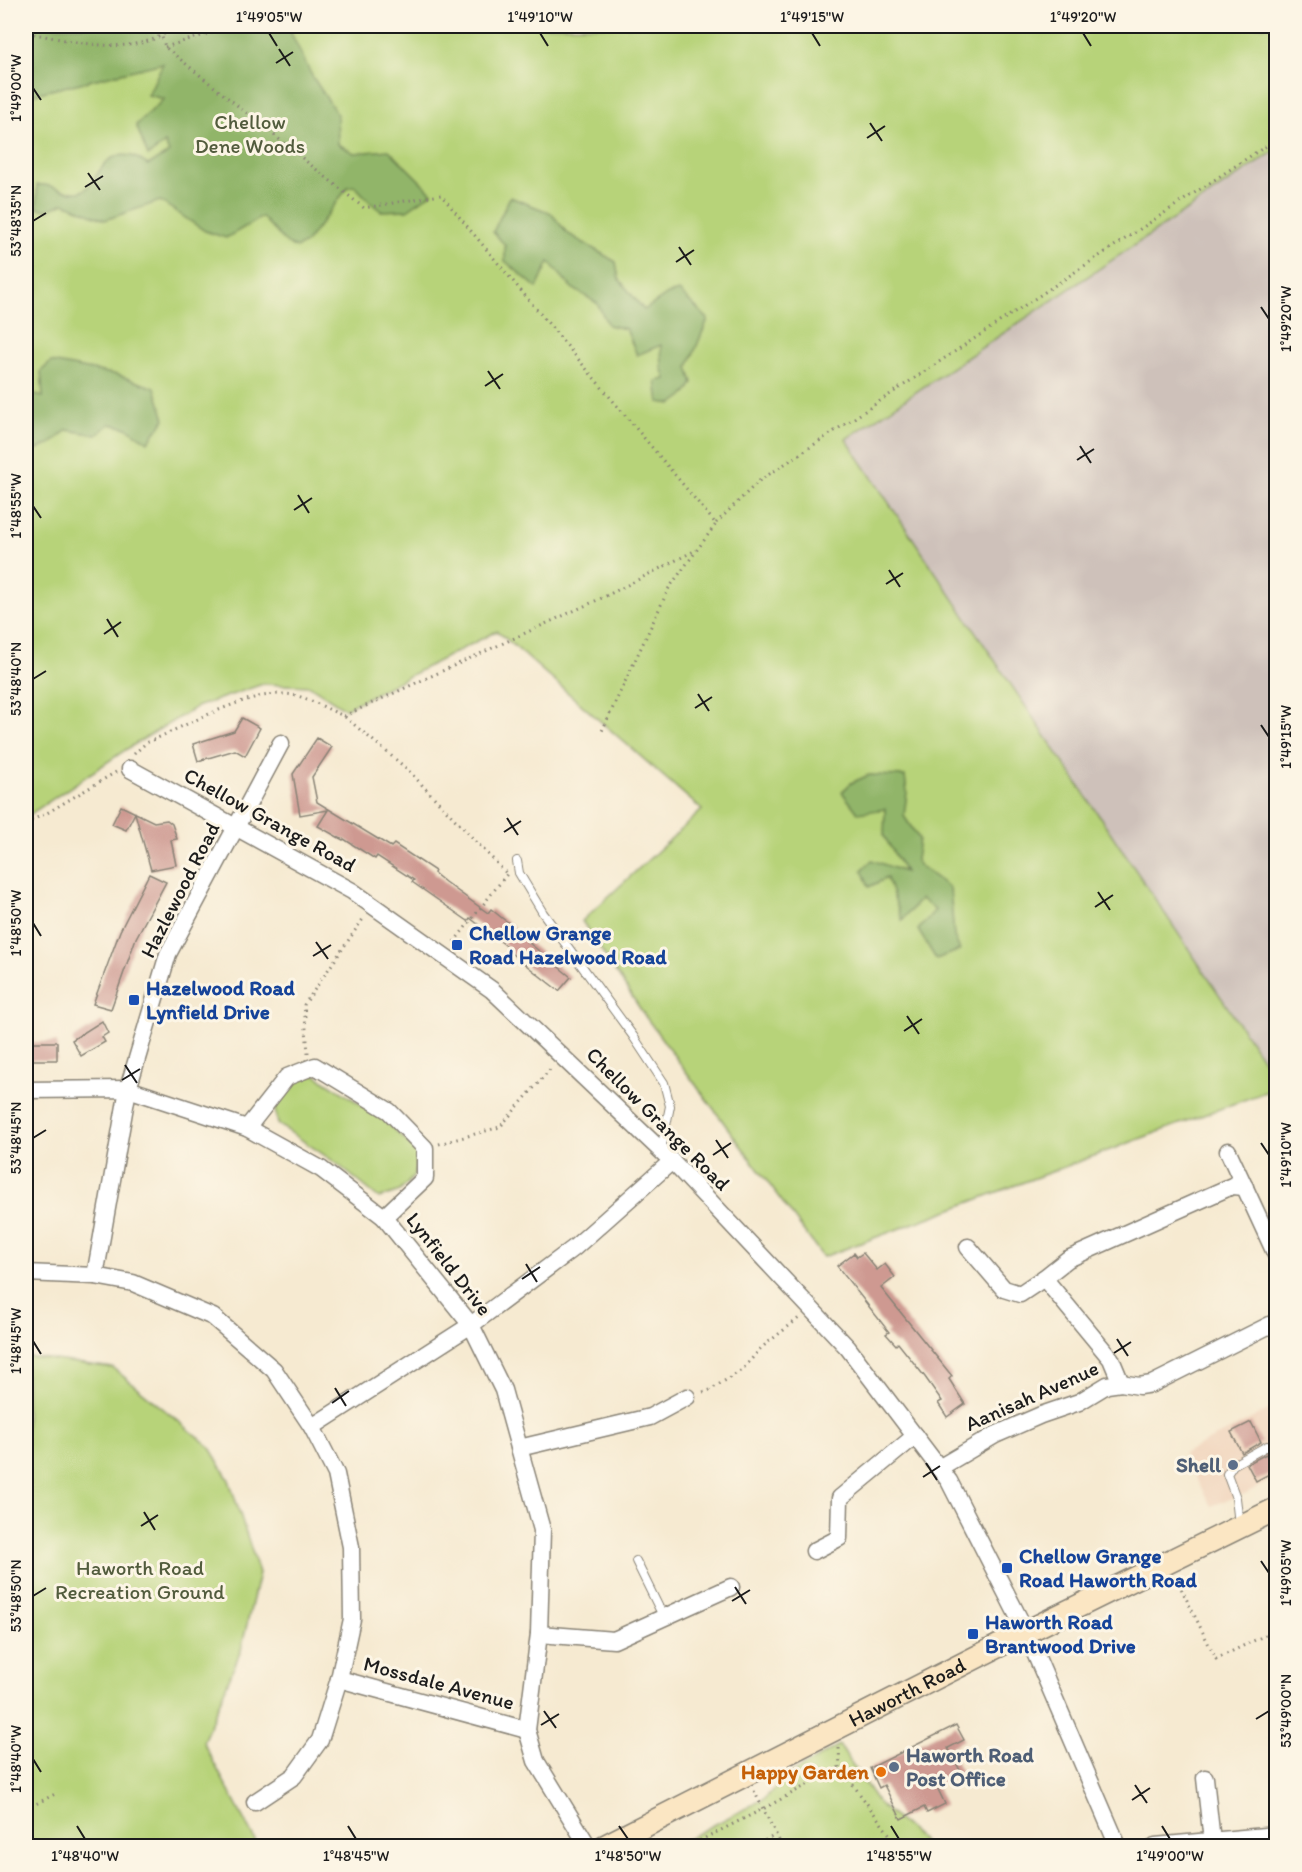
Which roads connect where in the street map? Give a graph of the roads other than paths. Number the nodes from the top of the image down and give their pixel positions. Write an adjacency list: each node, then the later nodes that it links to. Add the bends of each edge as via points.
1 (281, 742): 3 (street, Hazlewood Road)
2 (130, 769): 3 (street, Chellow Grange Road)
3 (236, 828): 5 (street, Hazlewood Road, via 168,954); 9 (street, Chellow Grange Road, via 352,891 492,990)
4 (517, 861): 9 (lane, via 519,873 543,914 664,1083 670,1106)
5 (128, 1089): 6 (street, Lynfield Drive); 7 (street, Lynfield Drive); 15 (street, Hazlewood Road)
6 (26, 1090)
7 (247, 1128): 11 (street, Lynfield Drive, via 321,1169); 11 (street, via 287,1077 315,1066 389,1111 425,1148 425,1178)
8 (1228, 1151): 10 (street)
9 (667, 1156): 18 (street, via 574,1248); 22 (street, Chellow Grange Road, via 848,1348)
10 (1245, 1187): 13 (street); 16 (street, via 1232,1186 1068,1259)
11 (384, 1217): 18 (street, Lynfield Drive)
12 (968, 1247): 16 (street, via 1004,1289 1020,1294)
13 (1276, 1255)
14 (26, 1274): 15 (street)
15 (95, 1276): 21 (street, via 133,1283 213,1317 273,1370)
16 (1044, 1278): 19 (street, via 1111,1359)
17 (1276, 1322): 19 (street, Aanisah Avenue, via 1152,1384)
18 (471, 1326): 21 (street); 23 (street, Lynfield Drive, via 503,1390)
19 (1121, 1383): 25 (street, Aanisah Avenue, via 1107,1385 1078,1402 1004,1430)
20 (687, 1397): 23 (street, via 650,1417)
21 (312, 1427): 34 (street, via 336,1474 351,1547 352,1619)
22 (915, 1436): 25 (street, Chellow Grange Road); 28 (street, via 840,1498 839,1538)
23 (519, 1448): 33 (street, Lynfield Drive, via 542,1530)
24 (1276, 1453): 27 (lane, via 1267,1446 1233,1465 1227,1474 1236,1498)
25 (939, 1468): 32 (street, Chellow Grange Road)
26 (1276, 1509): 27 (main road, Haworth Road)
27 (1240, 1527): 32 (main road, Haworth Road)
28 (814, 1551)
29 (636, 1561): 31 (lane)
30 (731, 1587): 31 (street)
31 (664, 1617): 33 (street, via 614,1640)
32 (1026, 1632): 41 (main road, Haworth Road); 42 (street, Chellow Grange Road)
33 (539, 1634): 35 (street, Lynfield Drive)
34 (339, 1679): 35 (street, Mossdale Avenue); 37 (street, via 320,1740 294,1776)
35 (527, 1730): 40 (street, Lynfield Drive, via 536,1761)
36 (1204, 1778): 39 (street)
37 (255, 1802)
38 (1276, 1835): 39 (street)
39 (1212, 1841): 43 (street)
40 (588, 1846)
41 (605, 1846)
42 (1118, 1846)
43 (1155, 1846)

